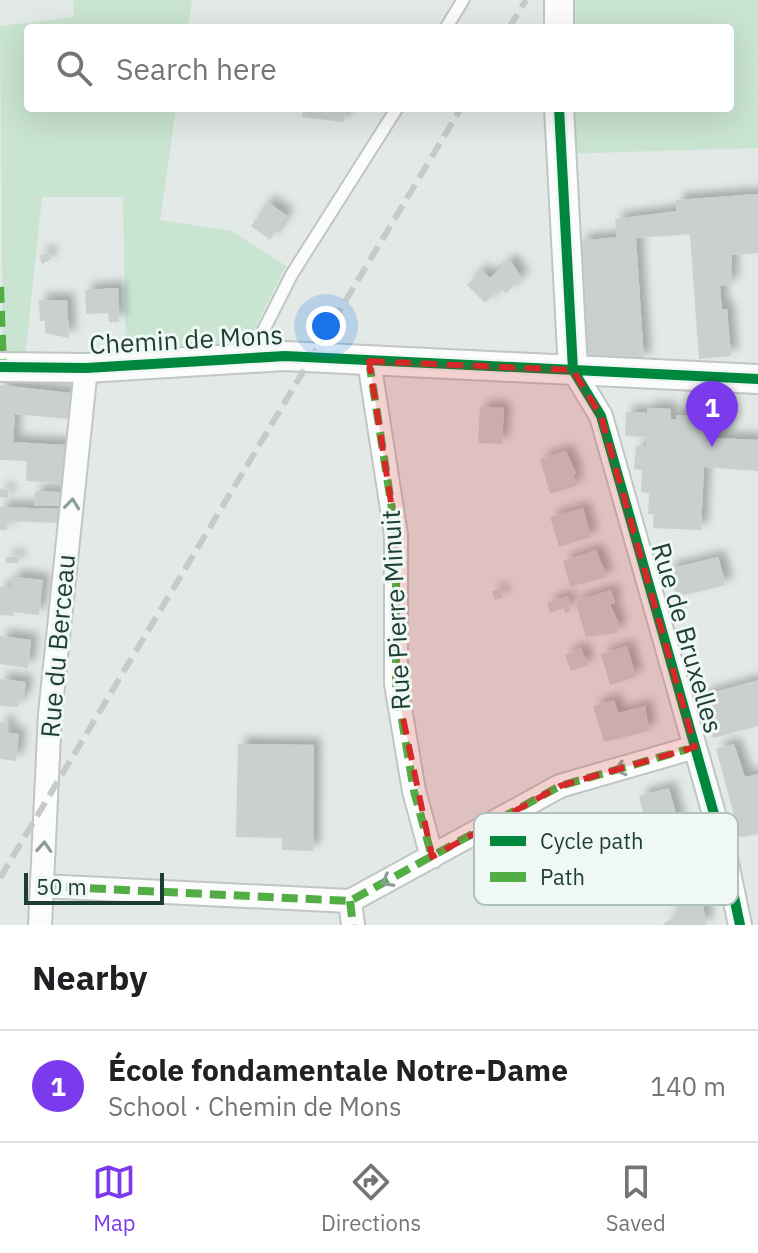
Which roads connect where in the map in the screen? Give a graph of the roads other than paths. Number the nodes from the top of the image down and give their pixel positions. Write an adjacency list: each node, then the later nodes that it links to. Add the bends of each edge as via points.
1 (463, 0): 3 (lane)
2 (559, 0): 4 (street)
3 (448, 24)
4 (559, 24)
5 (394, 112): 7 (lane, via 292,274)
6 (559, 112): 11 (street)
7 (250, 358): 8 (street, Chemin de Mons); 10 (street, Chemin de Mons)
8 (369, 361): 11 (street, Chemin de Mons); 17 (street, Rue Pierre Minuit, via 396,535 396,684 414,791)
9 (0, 367): 10 (street, Chemin de Mons)
10 (86, 368): 18 (street, Rue du Berceau, one-way to 10, via 50,714)
11 (573, 370): 12 (street, Chemin de Mons); 13 (street, Rue de Bruxelles, via 601,416)
12 (758, 379)
13 (695, 747): 14 (street, one-way to 14, via 560,786); 15 (street, Rue de Bruxelles)
14 (511, 813)
15 (714, 813)
16 (474, 834): 17 (street, one-way to 17)
17 (432, 857): 19 (street, one-way to 19)
18 (42, 886): 19 (street); 21 (street, Rue du Berceau)
19 (350, 901): 22 (street)
20 (736, 905): 23 (street, Rue de Bruxelles)
21 (40, 925)
22 (353, 925)
23 (740, 925)

